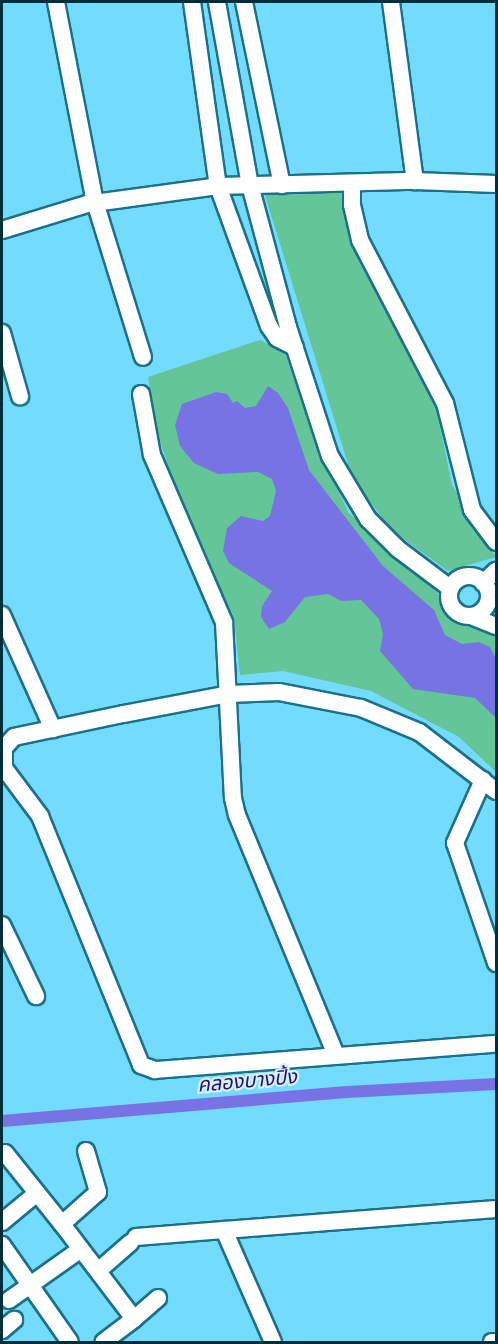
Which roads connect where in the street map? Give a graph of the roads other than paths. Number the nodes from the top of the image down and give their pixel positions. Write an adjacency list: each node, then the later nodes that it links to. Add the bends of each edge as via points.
1 (56, 2): 12 (street)
2 (192, 2): 11 (street)
3 (217, 2): 9 (street)
4 (243, 2): 10 (street)
5 (391, 2): 6 (street)
6 (415, 181): 7 (street); 8 (street)
7 (352, 183): 10 (street); 19 (street, via 352,205 360,240 445,403 472,510)
8 (496, 184)
9 (250, 185): 10 (street); 11 (street); 15 (street)
10 (282, 185)
11 (218, 186): 12 (street); 15 (street, via 269,326 277,338)
12 (95, 202): 13 (street); 16 (street)
13 (2, 230)
14 (2, 333): 18 (street)
15 (295, 347): 21 (street, via 330,456 348,490 368,519 398,549)
16 (144, 357)
17 (141, 394): 26 (street, via 152,455 224,622)
18 (20, 396)
19 (496, 542)
20 (496, 572): 22 (street)
21 (450, 588): 22 (street, via 465,577); 24 (street, via 451,606)
22 (489, 593): 24 (street, via 485,608)
23 (2, 615): 27 (street)
24 (471, 616): 25 (street)
25 (496, 626)
26 (229, 694): 27 (street); 28 (street, via 279,692 361,708 432,738); 34 (street, via 237,815)
27 (53, 729): 34 (street, via 14,737 4,748 4,768 40,816 141,1065 155,1070)
28 (483, 780): 29 (street); 31 (street, via 455,843)
29 (496, 791)
30 (2, 925): 32 (street)
31 (496, 963)
32 (36, 996)
33 (496, 1044): 34 (street)
34 (336, 1055)
35 (86, 1151): 40 (street, via 98,1192)
36 (5, 1153): 37 (street)
37 (38, 1193): 39 (street); 40 (street)
38 (496, 1209): 41 (street)
39 (2, 1222)
40 (62, 1224): 43 (street)
41 (224, 1230): 44 (street, via 133,1240); 51 (street)
42 (2, 1245): 45 (street)
43 (81, 1249): 44 (street); 45 (street)
44 (98, 1271): 48 (street)
45 (30, 1284): 47 (street); 49 (street)
46 (158, 1298): 48 (street)
47 (9, 1300)
48 (134, 1319): 50 (street)
49 (70, 1342)
50 (104, 1342)
51 (273, 1342)
52 (492, 1342): 53 (street)
53 (496, 1342)

